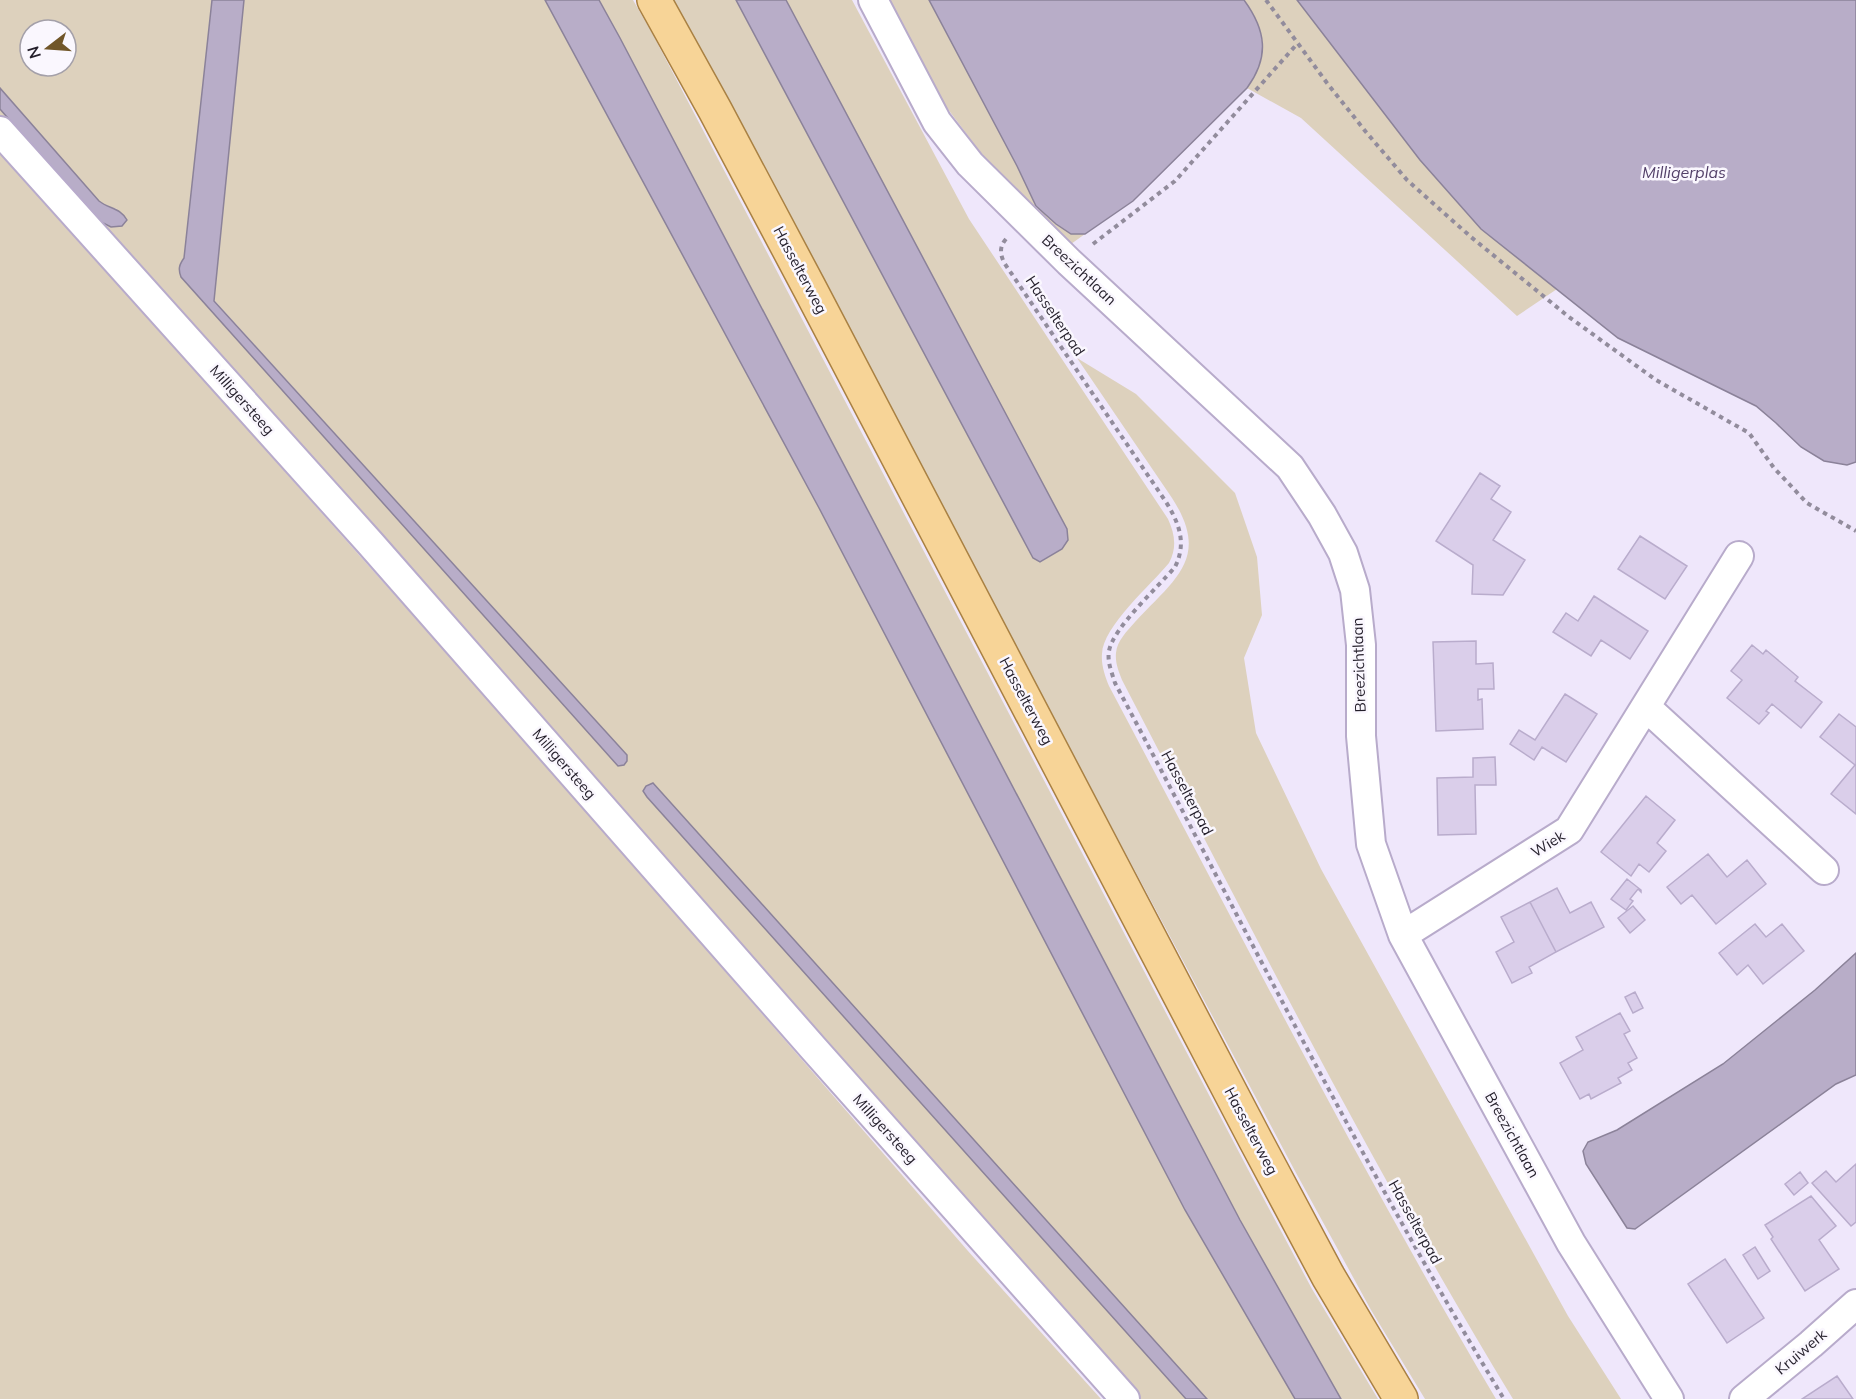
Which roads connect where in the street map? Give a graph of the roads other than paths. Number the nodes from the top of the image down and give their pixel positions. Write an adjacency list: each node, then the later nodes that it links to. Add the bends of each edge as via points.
1 (654, 0): 10 (main road, Hasselterweg, via 1328,1276)
2 (873, 0): 7 (street, Breezichtlaan, via 937,122 970,164 1069,262 1290,467 1322,515 1343,553 1355,590 1361,645 1361,736 1371,844)
3 (0, 131): 9 (street, Milligersteeg, via 370,543)
4 (1739, 556): 5 (street, Wiek)
5 (1646, 707): 6 (street); 7 (street, Wiek, via 1569,830)
6 (1824, 870)
7 (1403, 935): 11 (street, Breezichtlaan, via 1571,1243)
8 (1856, 1304): 12 (street, Kruiwerk)
9 (1125, 1399)
10 (1401, 1399)
11 (1669, 1399)
12 (1744, 1399)

